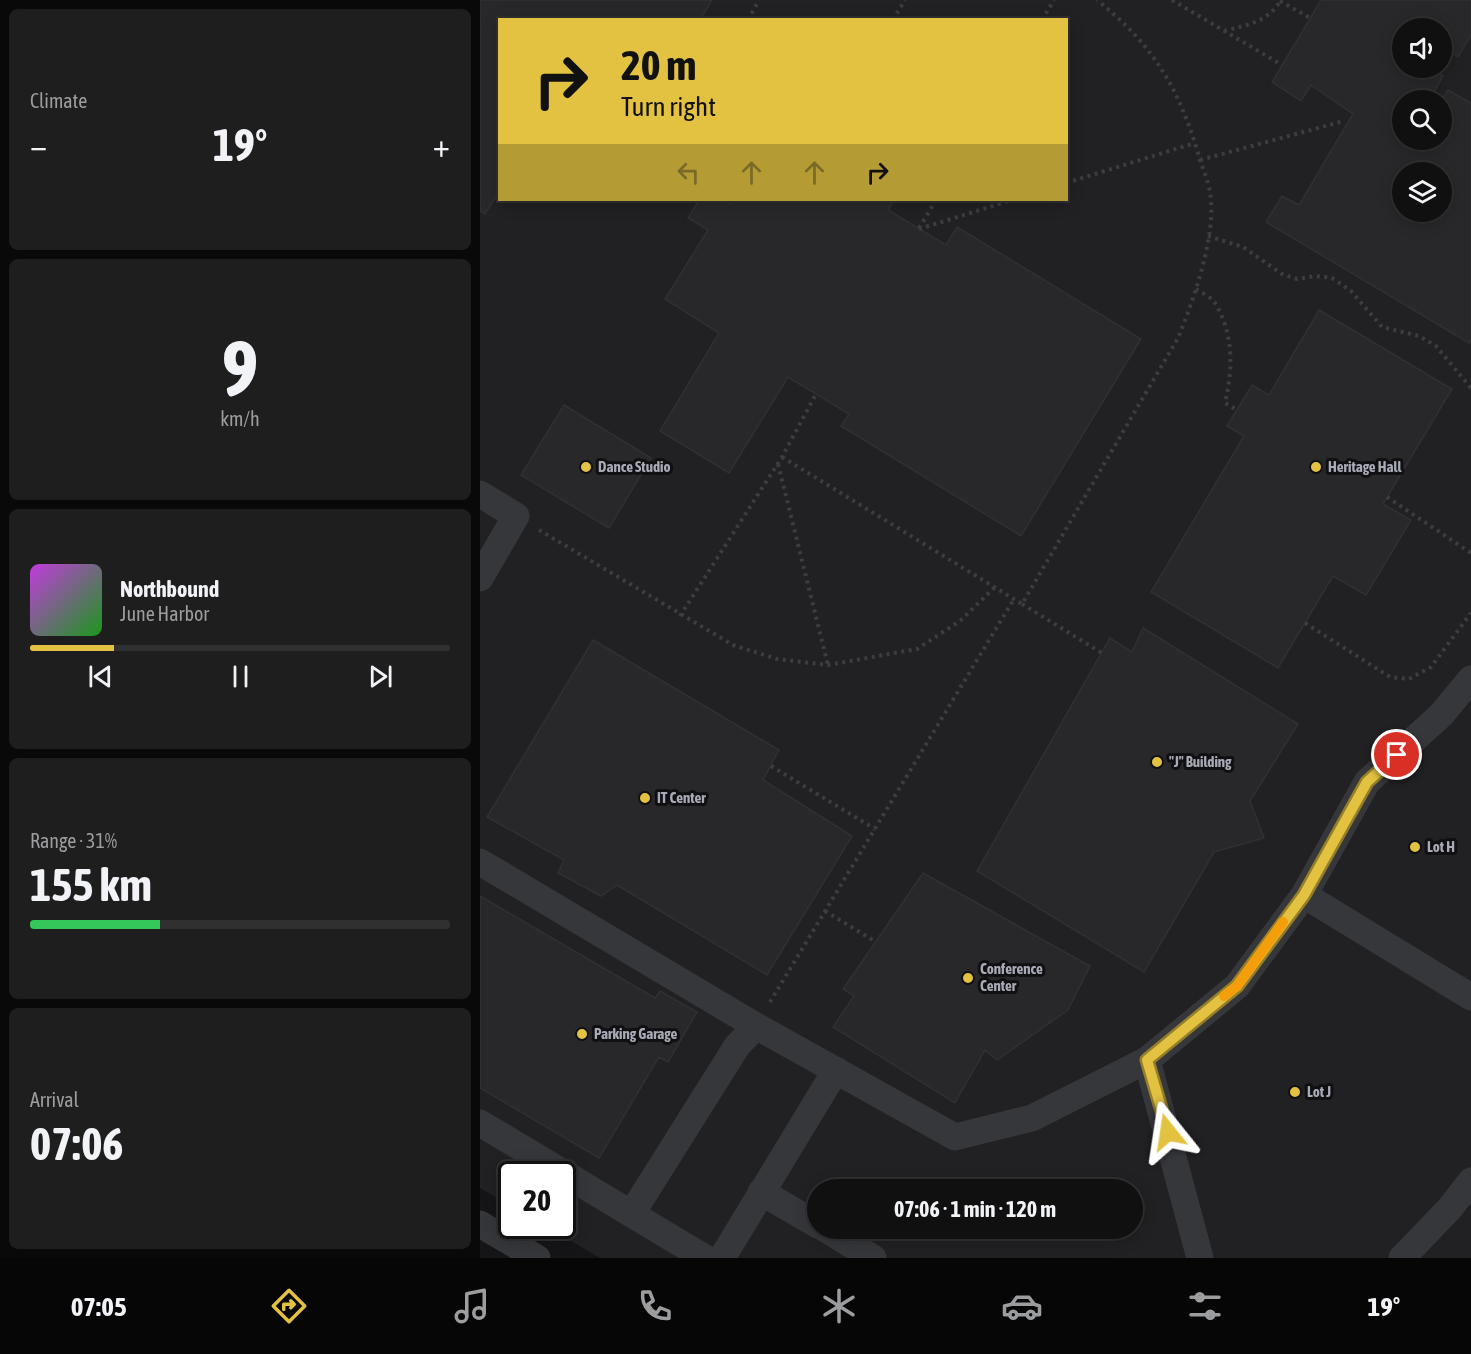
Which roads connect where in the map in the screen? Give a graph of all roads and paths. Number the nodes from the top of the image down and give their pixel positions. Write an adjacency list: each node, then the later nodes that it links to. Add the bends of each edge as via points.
1 (759, 0): 7 (path)
2 (905, 0): 8 (path)
3 (1054, 0): 9 (path)
4 (1097, 0): 14 (path, via 1156,58 1184,108)
5 (1172, 0): 11 (path)
6 (1281, 1): 10 (path); 11 (path, via 1259,22)
7 (749, 18)
8 (894, 18)
9 (1043, 18)
10 (1310, 18)
11 (1223, 31): 12 (path)
12 (1282, 64)
13 (1344, 121): 15 (path)
14 (1195, 143): 15 (path); 16 (path)
15 (1200, 160): 19 (path, via 1210,193)
16 (1068, 182)
17 (935, 201): 18 (path, via 919,229)
18 (1009, 201)
19 (1208, 236): 20 (path); 21 (path, via 1243,247 1282,274 1297,279 1332,278 1351,291 1382,327 1419,336 1436,346)
20 (1196, 289): 23 (path, via 1214,301 1227,333 1232,354 1225,403); 33 (path, via 1178,338)
21 (1471, 388)
22 (816, 394): 24 (path)
23 (1237, 410)
24 (782, 457): 25 (path); 31 (path)
25 (778, 464): 35 (path); 38 (path)
26 (480, 494): 28 (lane)
27 (1387, 497): 29 (path)
28 (516, 516): 30 (lane); 35 (path)
29 (1471, 553)
30 (480, 578)
31 (995, 587): 32 (path); 38 (path, via 960,621 917,649)
32 (1014, 599): 33 (path); 41 (path)
33 (1022, 604): 37 (path)
34 (1471, 613): 36 (path, via 1431,667 1409,679 1390,677)
35 (680, 616): 38 (path, via 732,645 777,658)
36 (1305, 623)
37 (1101, 653)
38 (828, 664)
39 (1471, 679): 43 (lane, via 1441,715 1367,782)
40 (771, 766): 41 (path)
41 (875, 829): 44 (path)
42 (480, 862): 47 (lane)
43 (1304, 895): 46 (lane); 48 (lane, via 1237,986)
44 (825, 911): 45 (path); 47 (path)
45 (876, 942)
46 (1471, 997)
47 (756, 1026): 49 (lane); 53 (lane, via 737,1046)
48 (1147, 1060): 49 (lane, via 1032,1118 956,1137); 61 (lane)
49 (836, 1070): 52 (lane)
50 (480, 1123): 53 (lane)
51 (1471, 1181): 62 (lane)
52 (761, 1192): 54 (lane); 59 (lane)
53 (632, 1213): 58 (lane)
54 (807, 1219)
55 (480, 1224): 57 (lane)
56 (842, 1239): 60 (lane)
57 (537, 1258)
58 (705, 1258)
59 (722, 1258)
60 (873, 1258)
61 (1200, 1258)
62 (1402, 1258)

